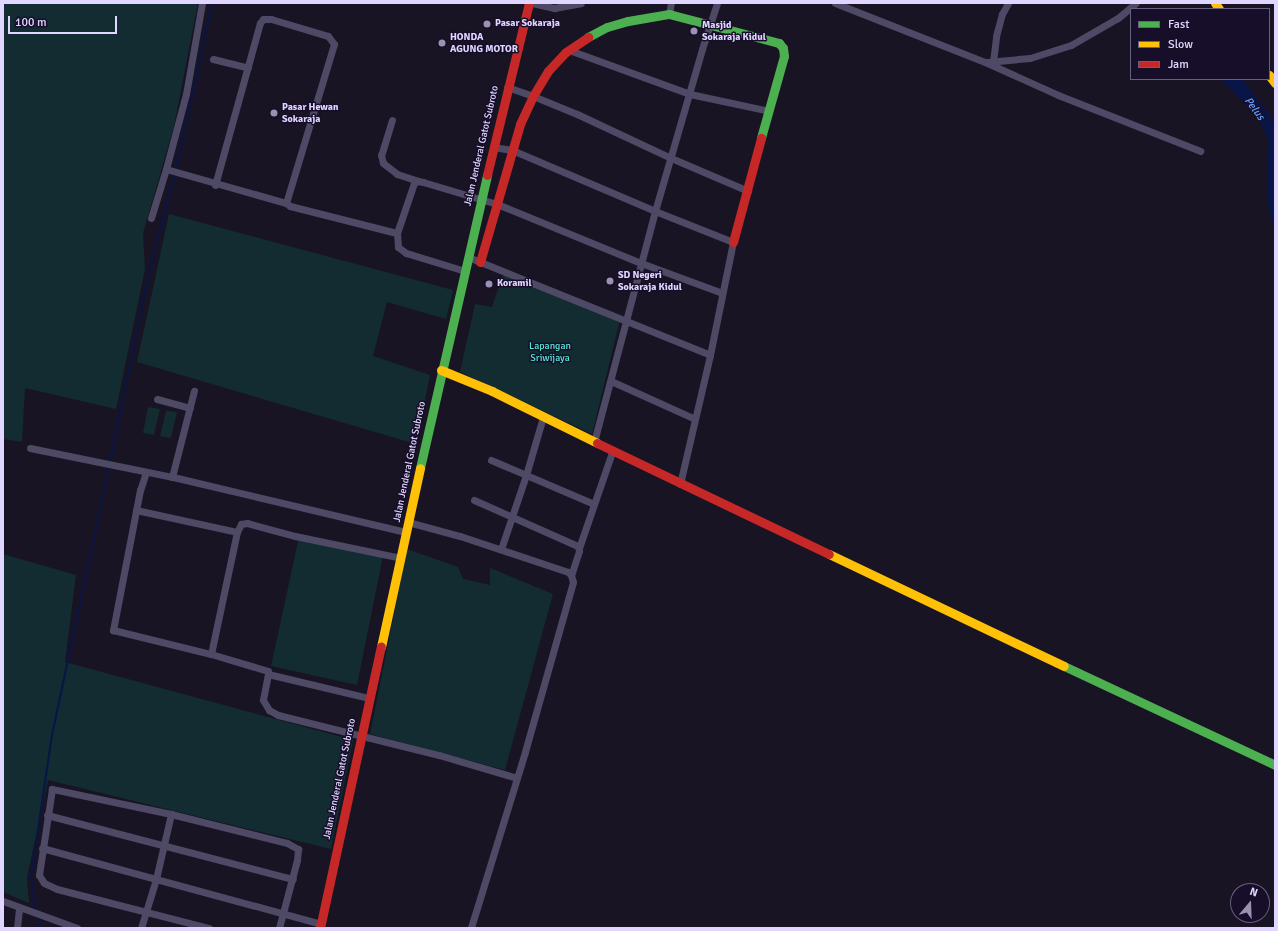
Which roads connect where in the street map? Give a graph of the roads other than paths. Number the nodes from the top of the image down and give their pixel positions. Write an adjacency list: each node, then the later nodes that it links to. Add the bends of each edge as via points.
1 (202, 3): 25 (street)
2 (530, 3): 3 (street, via 554,8); 16 (main road, Jalan Jenderal Gatot Subroto)
3 (581, 3)
4 (671, 3): 9 (street)
5 (717, 3): 10 (street)
6 (835, 3): 13 (street)
7 (1008, 3): 14 (street, via 996,36)
8 (1136, 3): 14 (street, via 1118,18 1071,45 1030,58)
9 (669, 14): 10 (main road); 11 (main road, via 607,27)
10 (709, 24): 17 (street); 19 (main road, via 771,40 783,48 784,56)
11 (569, 50): 17 (street); 18 (main road, via 548,71)
12 (213, 59): 15 (street)
13 (985, 62): 14 (street); 23 (street, via 1058,95)
14 (994, 62)
15 (248, 68): 27 (street); 30 (street, via 263,19 271,19 328,36 334,44)
16 (507, 87): 18 (street); 21 (main road, Jalan Jenderal Gatot Subroto)
17 (690, 94): 19 (street); 24 (street)
18 (533, 96): 22 (main road); 24 (street)
19 (769, 111): 28 (main road)
20 (392, 120): 26 (street, via 381,155 383,163 397,174)
21 (493, 146): 22 (street); 29 (main road, Jalan Jenderal Gatot Subroto)
22 (512, 150): 31 (main road); 32 (street)
23 (1200, 151)
24 (670, 158): 28 (street); 32 (street)
25 (170, 170): 27 (street); 33 (street)
26 (418, 181): 29 (street); 34 (street, via 414,183)
27 (215, 184): 30 (street)
28 (748, 191): 35 (main road)
29 (481, 199): 31 (street); 36 (main road, Jalan Jenderal Gatot Subroto)
30 (286, 203): 34 (street)
31 (497, 204): 37 (main road); 38 (street)
32 (655, 211): 35 (street); 38 (street)
33 (151, 218)
34 (397, 233): 39 (street, via 400,250)
35 (733, 242): 40 (street)
36 (468, 257): 37 (street); 39 (main road, Jalan Jenderal Gatot Subroto)
37 (480, 262): 41 (street)
38 (641, 262): 40 (street); 41 (street)
39 (465, 271): 43 (main road, Jalan Jenderal Gatot Subroto)
40 (722, 293): 42 (street)
41 (626, 320): 42 (street); 44 (street)
42 (710, 355): 49 (street)
43 (442, 370): 48 (main road); 62 (main road, Jalan Jenderal Gatot Subroto)
44 (610, 381): 49 (street); 50 (street)
45 (194, 391): 47 (street)
46 (157, 399): 47 (street)
47 (190, 408): 56 (street)
48 (543, 416): 50 (main road); 55 (street)
49 (695, 419): 57 (street)
50 (594, 442): 52 (main road)
51 (30, 448): 54 (street)
52 (612, 452): 57 (main road); 59 (street)
53 (492, 460): 55 (street)
54 (146, 472): 56 (street); 60 (street)
55 (526, 475): 59 (street); 61 (street)
56 (172, 477): 64 (street)
57 (680, 484): 73 (main road)
58 (474, 500): 61 (street)
59 (594, 504): 65 (street)
60 (136, 510): 63 (street); 69 (street, via 113,630)
61 (512, 517): 65 (street); 66 (street)
62 (408, 522): 64 (main road, Jalan Jenderal Gatot Subroto); 66 (street)
63 (237, 532): 67 (street, via 240,524 247,523 295,536); 69 (street)
64 (406, 532): 67 (main road, Jalan Jenderal Gatot Subroto)
65 (579, 548): 68 (street)
66 (501, 549): 68 (street, via 568,572)
67 (401, 558): 71 (main road, Jalan Jenderal Gatot Subroto)
68 (571, 576): 74 (street, via 573,582)
69 (211, 654): 70 (street, via 268,671)
70 (268, 674): 71 (street); 72 (street, via 263,700 269,710 278,715)
71 (369, 698): 72 (main road, Jalan Jenderal Gatot Subroto)
72 (361, 736): 74 (street, via 439,755); 85 (main road, Jalan Jenderal Gatot Subroto)
73 (1275, 765)
74 (516, 778): 91 (street)
75 (171, 814): 76 (street, via 52,788); 77 (street); 80 (street, via 294,846 299,852)
76 (47, 815): 77 (street); 78 (street)
77 (164, 845): 79 (street); 80 (street)
78 (42, 848): 79 (street); 83 (street, via 38,875 44,883 57,889)
79 (156, 878): 83 (street); 84 (street)
80 (293, 879): 84 (street)
81 (3, 901): 82 (street)
82 (21, 909): 86 (street); 87 (street)
83 (146, 912): 88 (street); 89 (street)
84 (284, 913): 85 (street); 90 (street)
85 (320, 926)
86 (17, 928)
87 (77, 928)
88 (141, 928)
89 (209, 928)
90 (279, 928)
91 (471, 928)

